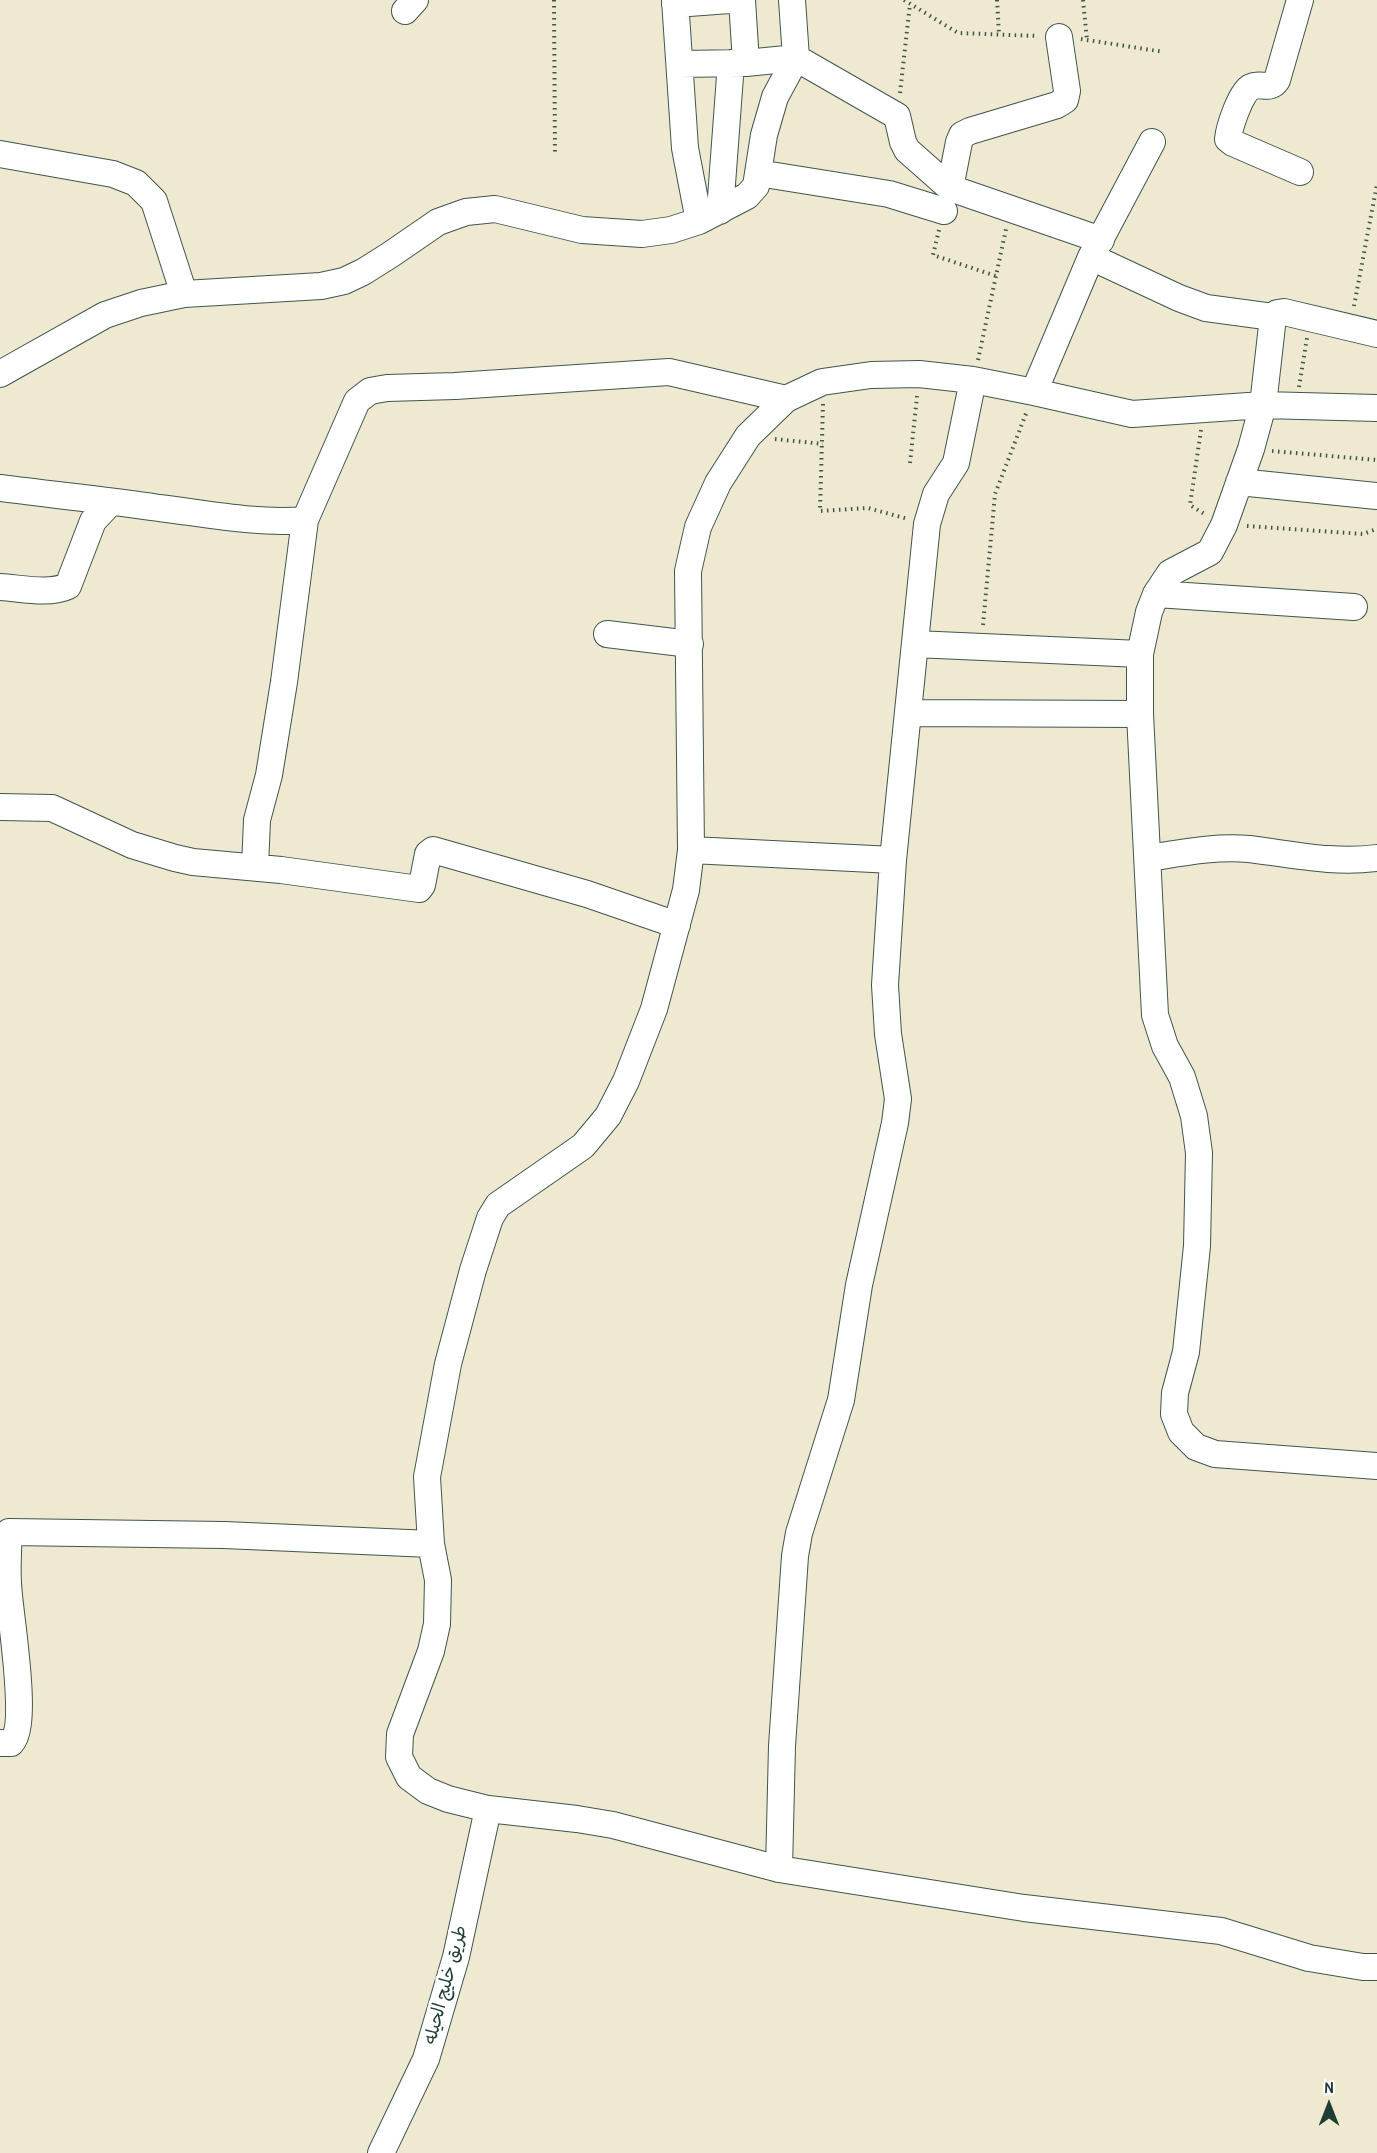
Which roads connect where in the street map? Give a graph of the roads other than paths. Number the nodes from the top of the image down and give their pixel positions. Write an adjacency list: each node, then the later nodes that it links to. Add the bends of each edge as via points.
1 (730, 0): 5 (street)
2 (742, 0): 8 (street)
3 (792, 0): 7 (street)
4 (1300, 0): 12 (street, via 1277,80 1268,87 1248,87 1228,139)
5 (675, 2): 9 (street)
6 (1059, 37): 14 (street, via 1065,100 962,135)
7 (796, 58): 8 (street); 13 (street, via 776,98 764,135); 14 (street, via 897,116 907,150)
8 (738, 63): 9 (street); 15 (street)
9 (680, 64): 15 (street, via 685,148)
10 (1152, 142): 16 (street)
11 (0, 154): 17 (street, via 113,174 136,183 154,201)
12 (1300, 172)
13 (758, 173): 14 (street); 15 (street, via 756,186 747,196)
14 (947, 200): 16 (street, via 1010,208)
15 (710, 216): 17 (street, via 671,230 642,234 582,230 495,209 466,212 438,222 344,281 321,286)
16 (1096, 248): 18 (street, via 1179,298 1206,308); 22 (street)
17 (184, 294): 20 (street, via 105,315)
18 (1274, 317): 19 (street, via 1284,312); 24 (street)
19 (1377, 334)
20 (0, 374)
21 (973, 380): 22 (street); 23 (street, via 919,374 872,375 822,382); 36 (street, via 956,463 936,494 927,524)
22 (1035, 392): 24 (street, via 1132,414)
23 (786, 399): 30 (street, via 669,372 370,391 357,400); 35 (street, via 748,436 718,483 698,526 688,571)
24 (1263, 405): 25 (street); 26 (street)
25 (1377, 408)
26 (1239, 482): 28 (street); 32 (street, via 1210,552 1170,573)
27 (0, 488): 29 (street)
28 (1377, 496)
29 (110, 503): 30 (street, via 271,522); 31 (street, via 93,521 68,586 51,590)
30 (305, 520): 45 (street, via 282,694 269,775 257,820)
31 (0, 587)
32 (1156, 594): 33 (street); 37 (street)
33 (1354, 607)
34 (607, 634): 35 (street)
35 (690, 644): 41 (street)
36 (915, 644): 37 (street); 38 (street)
37 (1140, 654): 39 (street)
38 (908, 713): 39 (street); 44 (street)
39 (1140, 714): 42 (street)
40 (0, 807): 45 (street, via 52,808 148,851 193,862)
41 (691, 850): 44 (street); 46 (street)
42 (1148, 858): 43 (street, via 1225,849 1346,861); 47 (street, via 1155,1015 1165,1046 1182,1077 1194,1116 1199,1152 1197,1246 1186,1352 1175,1393 1174,1414 1181,1432 1196,1447 1215,1454)
43 (1377, 858)
44 (893, 860): 52 (street, via 885,986 898,1099 859,1285 841,1400 795,1556 782,1746)
45 (255, 867): 46 (street, via 419,889 428,854 433,850)
46 (677, 924): 49 (street, via 654,1010 609,1116 583,1146 509,1196 490,1218 448,1364 436,1423 427,1477)
47 (1377, 1466)
48 (5, 1532): 49 (street, via 224,1535); 50 (street, via 18,1678 18,1725 11,1743)
49 (431, 1544): 51 (street, via 438,1580 437,1624 431,1651 399,1734 399,1757 409,1777 428,1791)
50 (0, 1743)
51 (488, 1809): 52 (street, via 613,1825); 54 (street, طريق خليج الحيله, via 456,1957 426,2059)
52 (779, 1869): 53 (street, via 1024,1908 1221,1931 1309,1958)
53 (1377, 1967)
54 (381, 2153)

